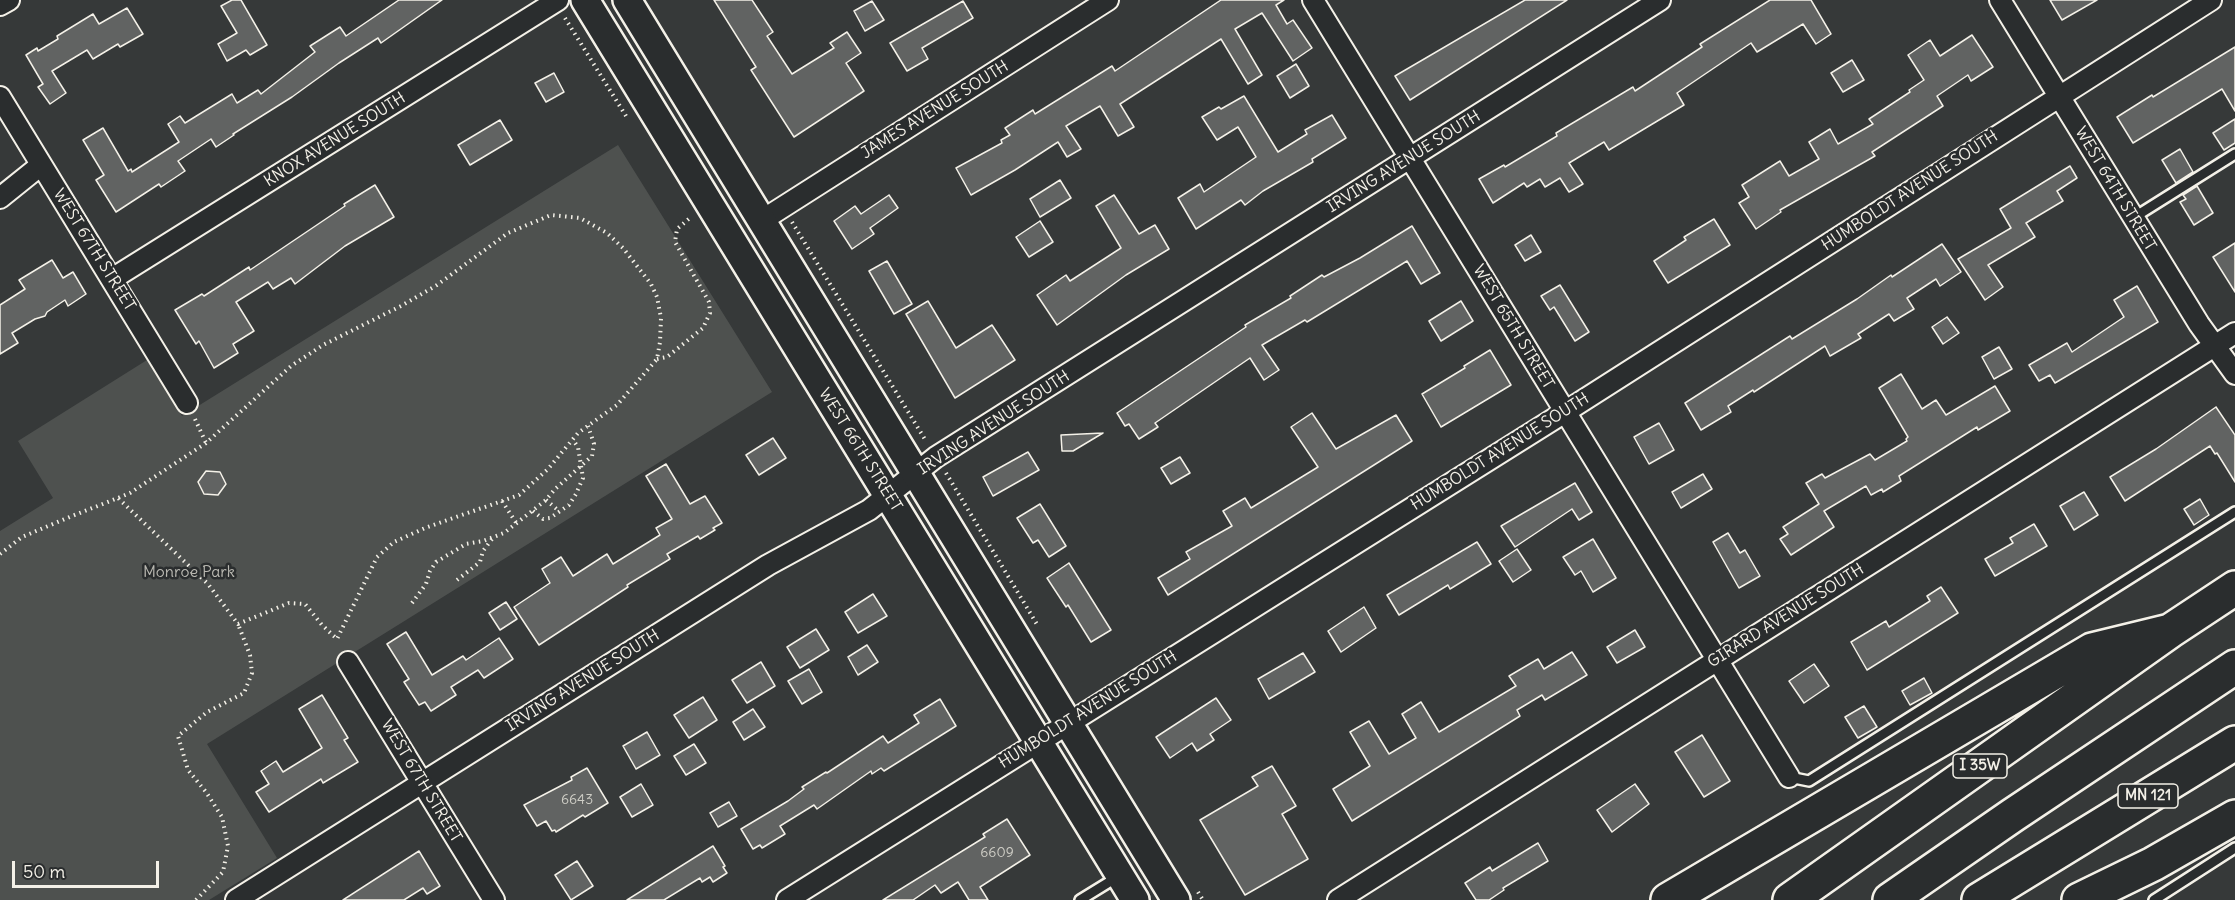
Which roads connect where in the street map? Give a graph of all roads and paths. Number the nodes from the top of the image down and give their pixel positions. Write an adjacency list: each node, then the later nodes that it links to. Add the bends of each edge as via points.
1 (9, 0): 10 (street)
2 (558, 0): 20 (street, KNOX AVENUE SOUTH)
3 (585, 0): 32 (main road, WEST 66TH STREET)
4 (627, 0): 19 (main road)
5 (1108, 0): 19 (street, JAMES AVENUE SOUTH)
6 (1313, 0): 14 (street, WEST 65TH STREET)
7 (1660, 0): 14 (street, IRVING AVENUE SOUTH)
8 (2000, 0): 11 (street, WEST 64TH STREET)
9 (2211, 0): 11 (street, HUMBOLDT AVENUE SOUTH)
10 (0, 6)
11 (2059, 96): 18 (street, WEST 64TH STREET); 26 (street, HUMBOLDT AVENUE SOUTH)
12 (0, 97): 15 (street, WEST 67TH STREET)
13 (2235, 154): 18 (lane)
14 (1410, 158): 26 (street, WEST 65TH STREET); 31 (street, IRVING AVENUE SOUTH, via 936,457)
15 (41, 165): 16 (street); 20 (street, WEST 67TH STREET)
16 (0, 198)
17 (690, 218): 23 (path, via 676,229 675,242 709,302 710,313 703,328 667,357)
18 (2133, 218): 22 (street, WEST 64TH STREET)
19 (762, 221): 31 (main road)
20 (112, 279): 25 (street, WEST 67TH STREET)
21 (2235, 333): 22 (street, GIRARD AVENUE SOUTH)
22 (2215, 345): 24 (street, WEST 64TH STREET); 47 (street, GIRARD AVENUE SOUTH)
23 (657, 359): 27 (path, via 617,405); 29 (path, via 661,318 651,284 607,233 580,218 551,215 508,233 437,285 291,366)
24 (2235, 374)
25 (188, 403): 29 (path)
26 (1565, 412): 47 (street, WEST 65TH STREET); 50 (street, HUMBOLDT AVENUE SOUTH)
27 (588, 426): 28 (path); 30 (path, via 594,444 592,456)
28 (573, 440): 30 (path); 35 (path, via 519,495)
29 (206, 443): 33 (path)
30 (581, 466): 34 (path); 37 (path, via 583,478 576,494)
31 (917, 473): 32 (street, IRVING AVENUE SOUTH); 50 (main road)
32 (888, 495): 51 (main road, WEST 66TH STREET); 55 (street, IRVING AVENUE SOUTH, via 869,510 768,565)
33 (118, 498): 41 (path, via 22,537); 45 (path, via 208,584)
34 (546, 500): 36 (path); 37 (path)
35 (502, 501): 39 (path); 45 (path, via 394,542 377,557 338,639 305,604 289,603)
36 (533, 511): 37 (path, via 543,519); 39 (path)
37 (559, 511)
38 (2235, 512): 54 (lane, via 1809,781)
39 (517, 524): 40 (path)
40 (492, 538): 42 (path, via 480,562); 44 (path, via 466,544 436,562)
41 (0, 554)
42 (457, 580)
43 (2235, 588): 46 (highway, I 35W)
44 (412, 603)
45 (238, 624): 61 (path, via 250,655 252,673 244,693 207,712 178,736 188,770 222,817 228,846 223,872)
46 (2170, 631): 69 (highway, via 2092,650); 70 (highway, I 35W)
47 (1717, 660): 54 (street, WEST 65TH STREET); 68 (street, GIRARD AVENUE SOUTH)
48 (348, 662): 55 (street, WEST 67TH STREET)
49 (2235, 667): 71 (highway)
50 (1068, 723): 51 (street, HUMBOLDT AVENUE SOUTH); 67 (main road)
51 (1039, 741): 60 (main road, WEST 66TH STREET); 64 (street, HUMBOLDT AVENUE SOUTH)
52 (2235, 743): 57 (highway, MN 121)
53 (2235, 762): 57 (highway)
54 (1789, 777)
55 (422, 782): 62 (street, IRVING AVENUE SOUTH); 63 (street, WEST 67TH STREET)
56 (2235, 817): 59 (highway)
57 (2061, 848): 72 (highway, MN 121)
58 (2235, 848): 75 (lane)
59 (2153, 864): 73 (highway); 74 (highway)
60 (1121, 874): 65 (lane); 66 (main road, WEST 66TH STREET)
61 (196, 900)
62 (236, 900)
63 (494, 900)
64 (787, 900)
65 (1080, 900)
66 (1135, 900)
67 (1176, 900)
68 (1338, 900)
69 (1668, 900)
70 (1790, 900)
71 (1890, 900)
72 (1979, 900)
73 (2079, 900)
74 (2105, 900)
75 (2154, 900)

